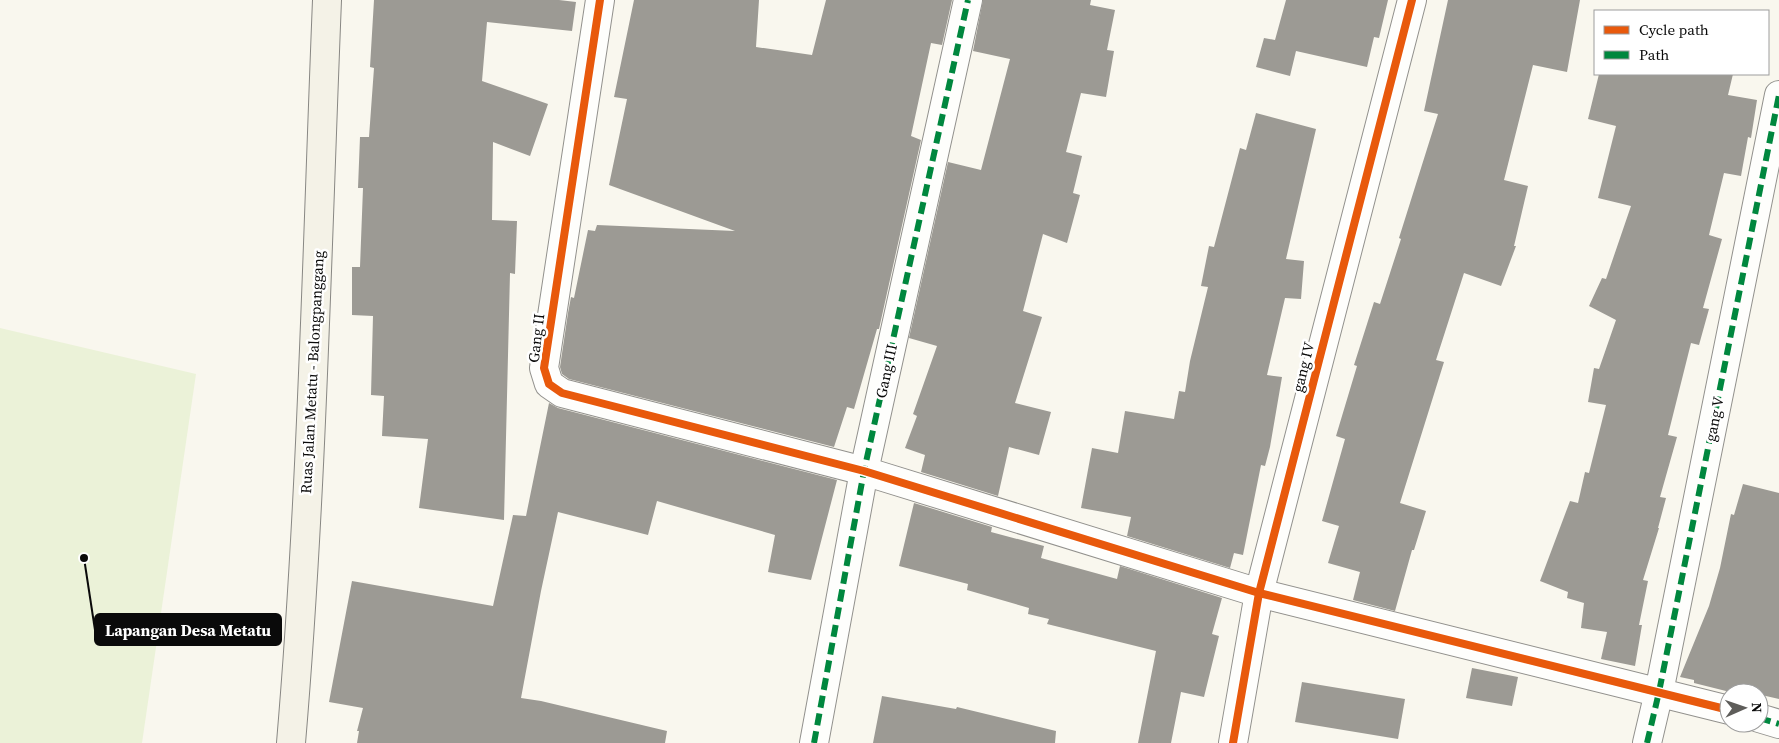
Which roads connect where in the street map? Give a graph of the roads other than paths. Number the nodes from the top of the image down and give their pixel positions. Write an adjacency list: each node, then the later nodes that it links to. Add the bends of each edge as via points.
1 (327, 0): 10 (main road, Ruas Jalan Metatu - Balongpanggang, via 309,442)
2 (600, 0): 6 (street, Gang II, via 544,368 549,384 562,393)
3 (968, 0): 6 (street, Gang III)
4 (1412, 0): 7 (street, gang IV)
5 (1779, 95): 8 (street, gang V)
6 (864, 471): 7 (street, Gang II); 11 (street, Gang III)
7 (1259, 593): 8 (street, Gang II); 12 (street, gang IV)
8 (1659, 692): 9 (street, Gang II); 13 (street, gang V)
9 (1719, 707)
10 (291, 743)
11 (814, 743)
12 (1233, 743)
13 (1647, 743)

